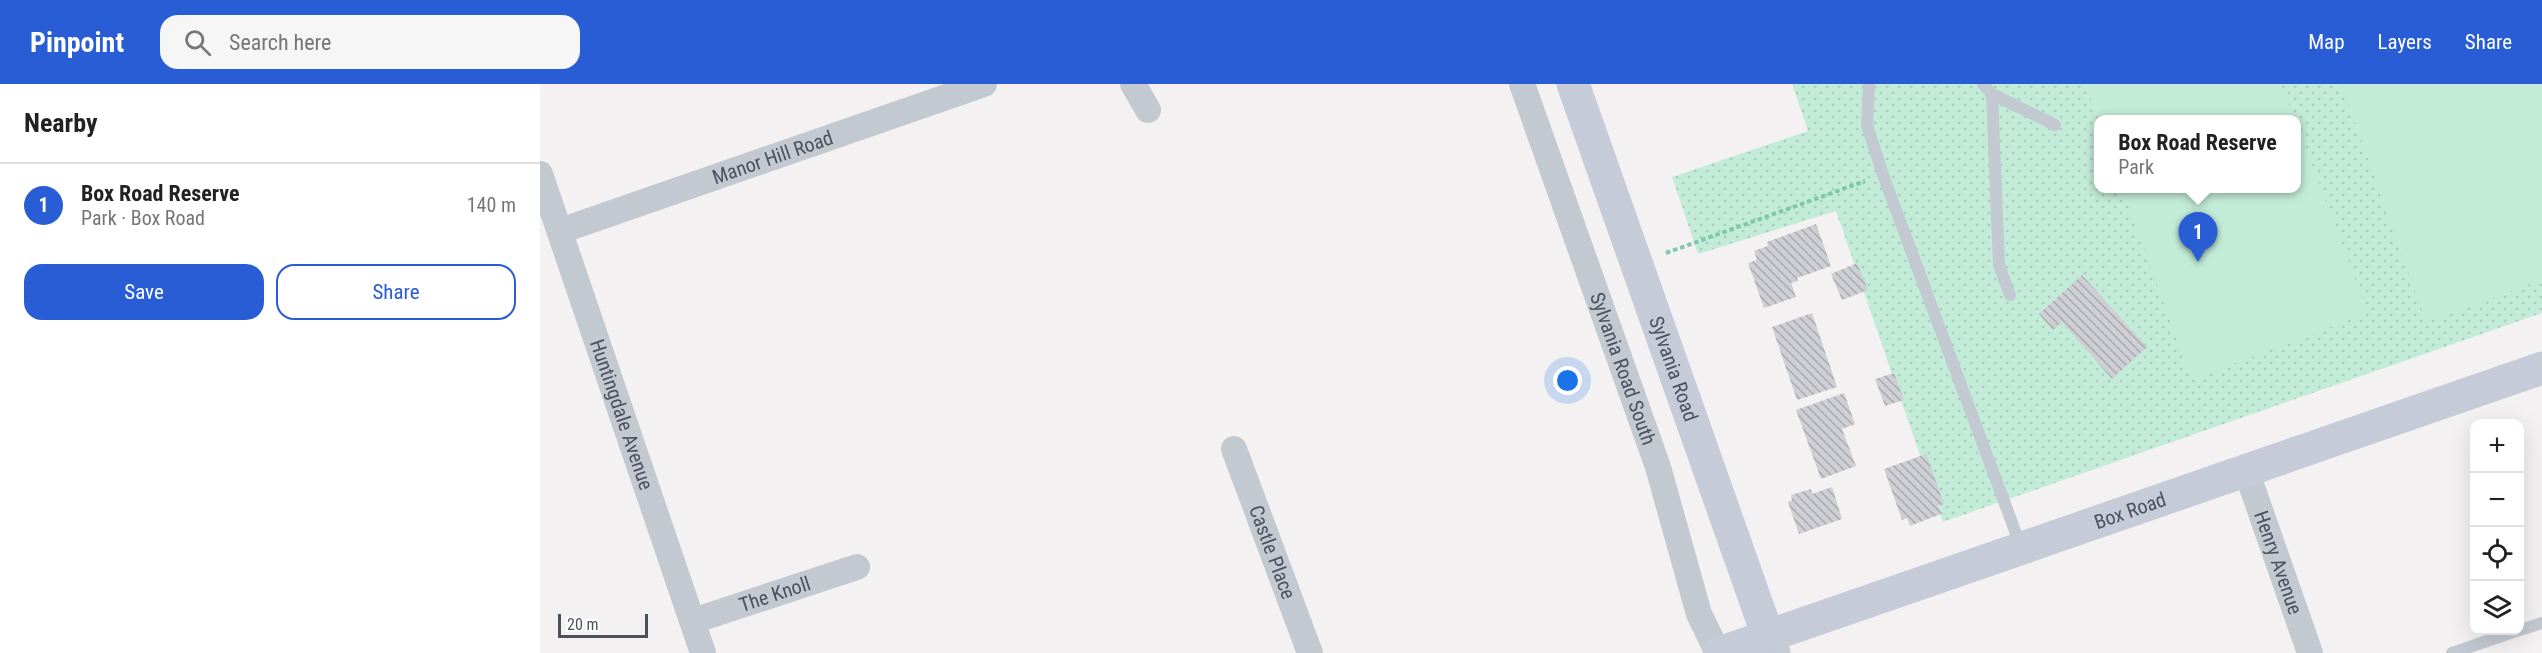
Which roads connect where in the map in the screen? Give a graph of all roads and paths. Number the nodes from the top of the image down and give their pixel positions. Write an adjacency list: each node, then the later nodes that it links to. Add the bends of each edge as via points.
1 (984, 84): 12 (street, Manor Hill Road)
2 (1133, 84): 8 (street)
3 (1522, 84): 27 (street, Sylvania Road South, via 1658,467 1699,614)
4 (1573, 84): 13 (street, Sylvania Road)
5 (1869, 84): 11 (lane, via 1867,125)
6 (1983, 84): 7 (lane)
7 (1992, 94): 9 (lane); 14 (lane, via 1999,265)
8 (1148, 110)
9 (2055, 125)
10 (540, 174): 12 (street, Huntingdale Avenue)
11 (1883, 175): 13 (path); 18 (lane)
12 (560, 231): 20 (street, Huntingdale Avenue)
13 (1635, 264): 24 (street, Sylvania Road)
14 (2010, 295)
15 (2542, 368): 17 (street, Box Road)
16 (1234, 449): 26 (street, Castle Place)
17 (2246, 470): 18 (street, Box Road); 28 (street, Henry Avenue)
18 (2021, 548): 24 (street, Box Road)
19 (857, 567): 20 (street, The Knoll)
20 (693, 621): 25 (street, Huntingdale Avenue)
21 (2542, 623): 22 (lane)
22 (2524, 628)
23 (2504, 635): 29 (lane)
24 (1771, 645): 27 (street, Box Road)
25 (704, 653)
26 (1310, 653)
27 (1719, 653)
28 (2310, 653)
29 (2452, 653)

